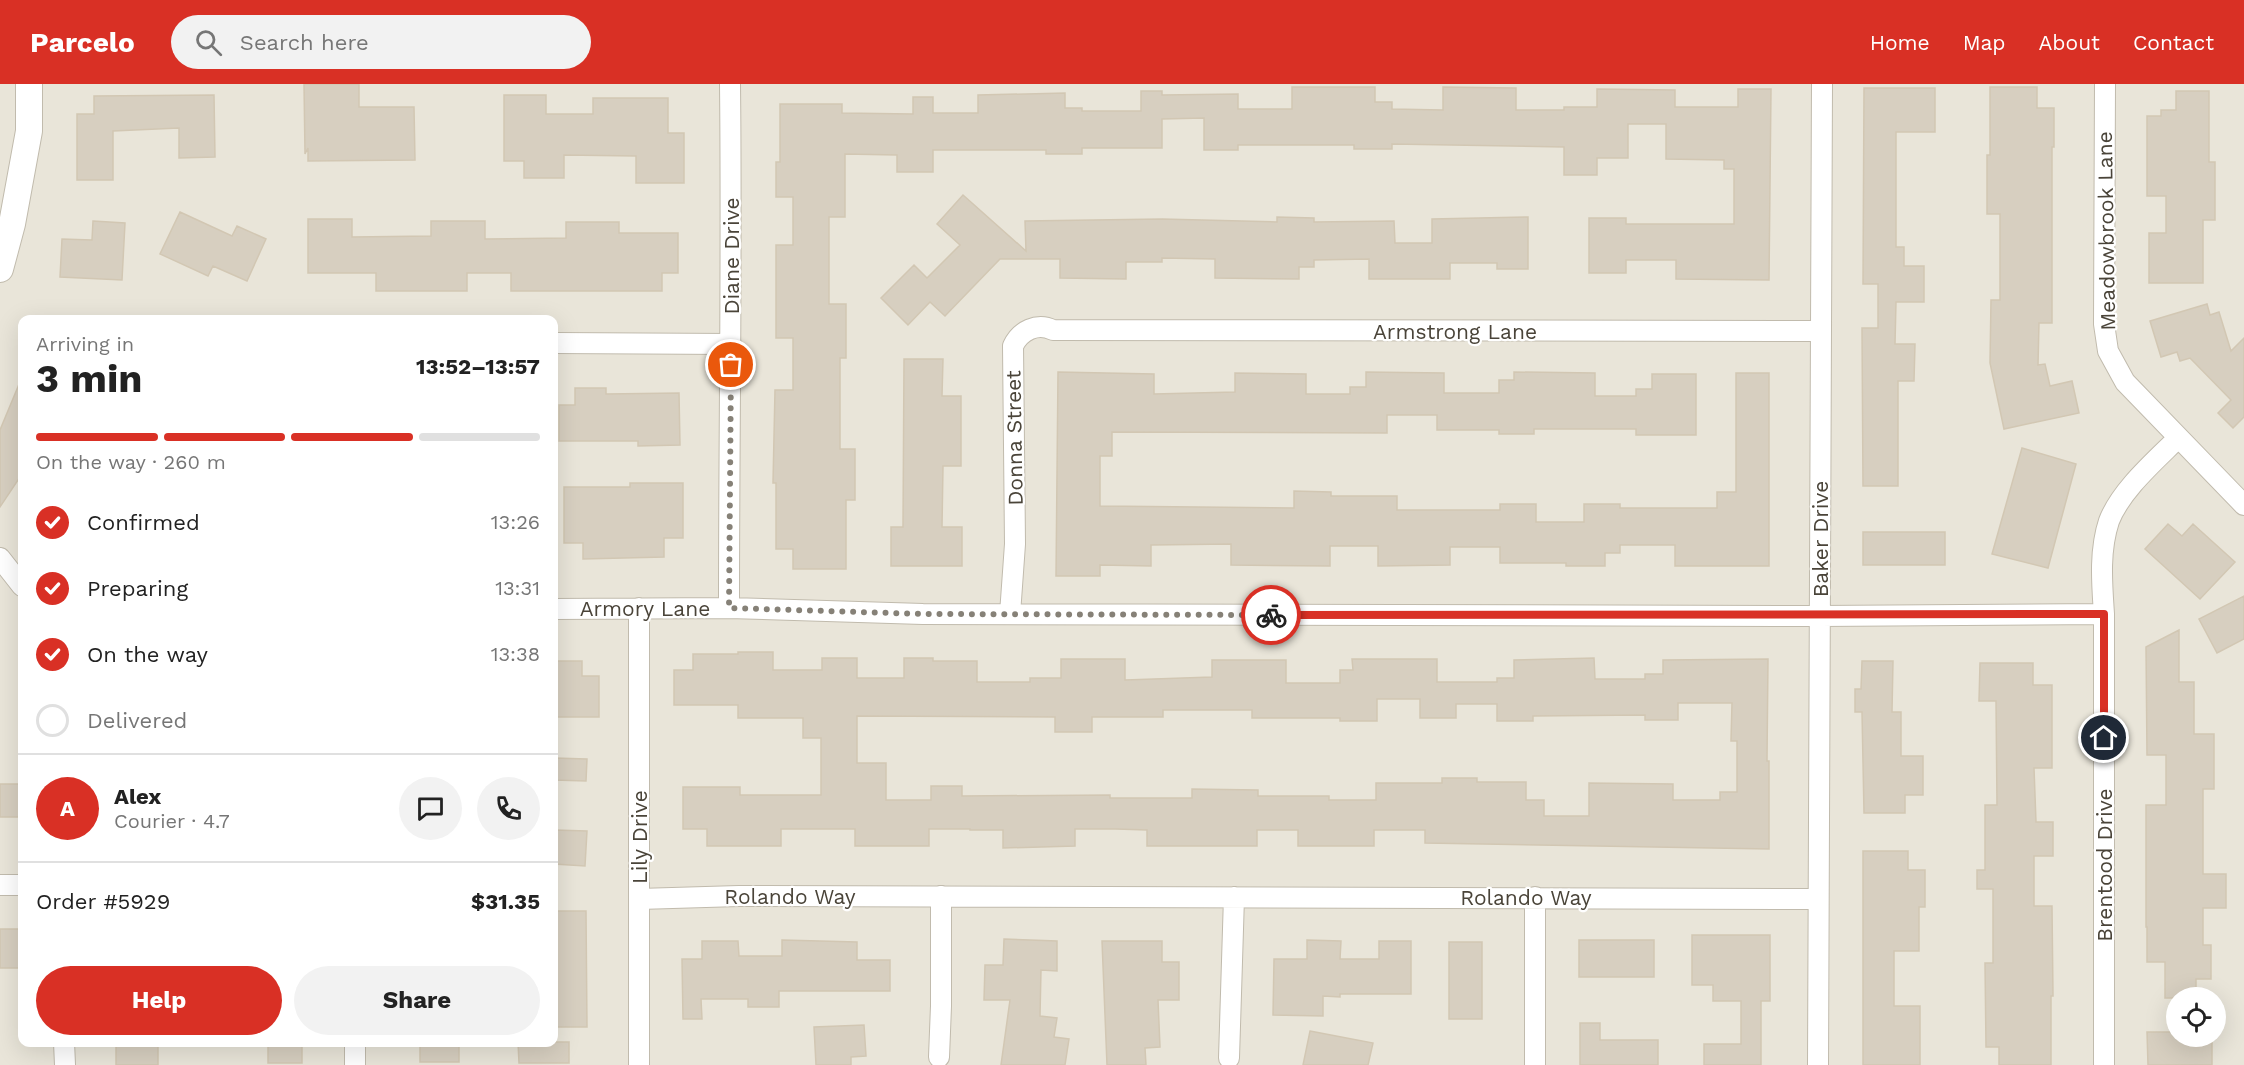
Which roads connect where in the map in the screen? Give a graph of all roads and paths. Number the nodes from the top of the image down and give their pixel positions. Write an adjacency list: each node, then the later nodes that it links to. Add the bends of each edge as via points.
1 (29, 84): 5 (street, via 29,131)
2 (730, 84): 9 (street, Diane Drive)
3 (1822, 84): 7 (street, Baker Drive)
4 (2105, 84): 10 (street, Meadowbrook Lane, via 2104,324 2108,351 2125,382)
5 (0, 269)
6 (1089, 330): 7 (street, Armstrong Lane); 17 (street, Donna Street, via 1032,328 1017,336 1013,346 1015,544)
7 (1820, 331): 19 (street, Baker Drive)
8 (558, 343): 9 (street)
9 (732, 344): 15 (street, Diane Drive)
10 (2178, 438): 11 (street, Meadowbrook Lane); 18 (street, Brentood Drive, via 2146,469 2110,520 2102,558)
11 (2244, 505)
12 (0, 558): 13 (street)
13 (18, 581)
14 (639, 608): 15 (street, Armory Lane); 16 (street, Armory Lane); 25 (street, Lily Drive)
15 (729, 608): 17 (street, Armory Lane)
16 (558, 609)
17 (1010, 614): 19 (street, Armory Lane)
18 (2104, 614): 19 (street, Armory Lane); 36 (street, Brentood Drive)
19 (1820, 616): 26 (street, Baker Drive)
20 (0, 885): 21 (street)
21 (18, 885)
22 (941, 896): 23 (street, Rolando Way); 25 (street, Rolando Way); 29 (street)
23 (1234, 897): 24 (street, Rolando Way); 30 (street)
24 (1534, 897): 26 (street, Rolando Way); 34 (street)
25 (639, 899): 33 (street, Lily Drive)
26 (1818, 899): 35 (street, Baker Drive)
27 (64, 1047): 31 (street)
28 (355, 1047): 32 (street)
29 (939, 1056)
30 (1230, 1058)
31 (65, 1065)
32 (355, 1065)
33 (639, 1065)
34 (1534, 1065)
35 (1818, 1065)
36 (2104, 1065)

